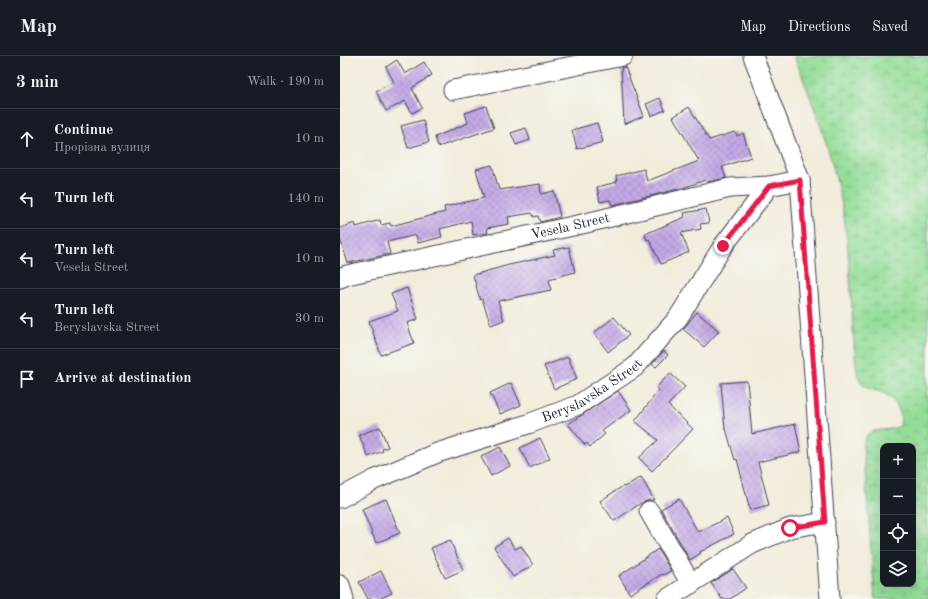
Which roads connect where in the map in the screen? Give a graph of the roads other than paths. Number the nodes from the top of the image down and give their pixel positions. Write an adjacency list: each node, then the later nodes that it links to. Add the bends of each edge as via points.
1 (623, 56): 3 (street)
2 (753, 56): 4 (street)
3 (454, 90)
4 (800, 180): 5 (street, Vesela Street); 9 (street)
5 (769, 186): 6 (street, Vesela Street, via 730,188); 7 (street, Beryslavska Street, via 723,246 678,318 635,367 578,405 437,453 374,480)
6 (340, 278)
7 (340, 498)
8 (649, 510): 10 (street)
9 (825, 522): 10 (street, via 790,528 752,544); 14 (street)
10 (691, 584): 13 (street)
11 (340, 585): 12 (street)
12 (344, 599)
13 (667, 599)
14 (830, 599)

